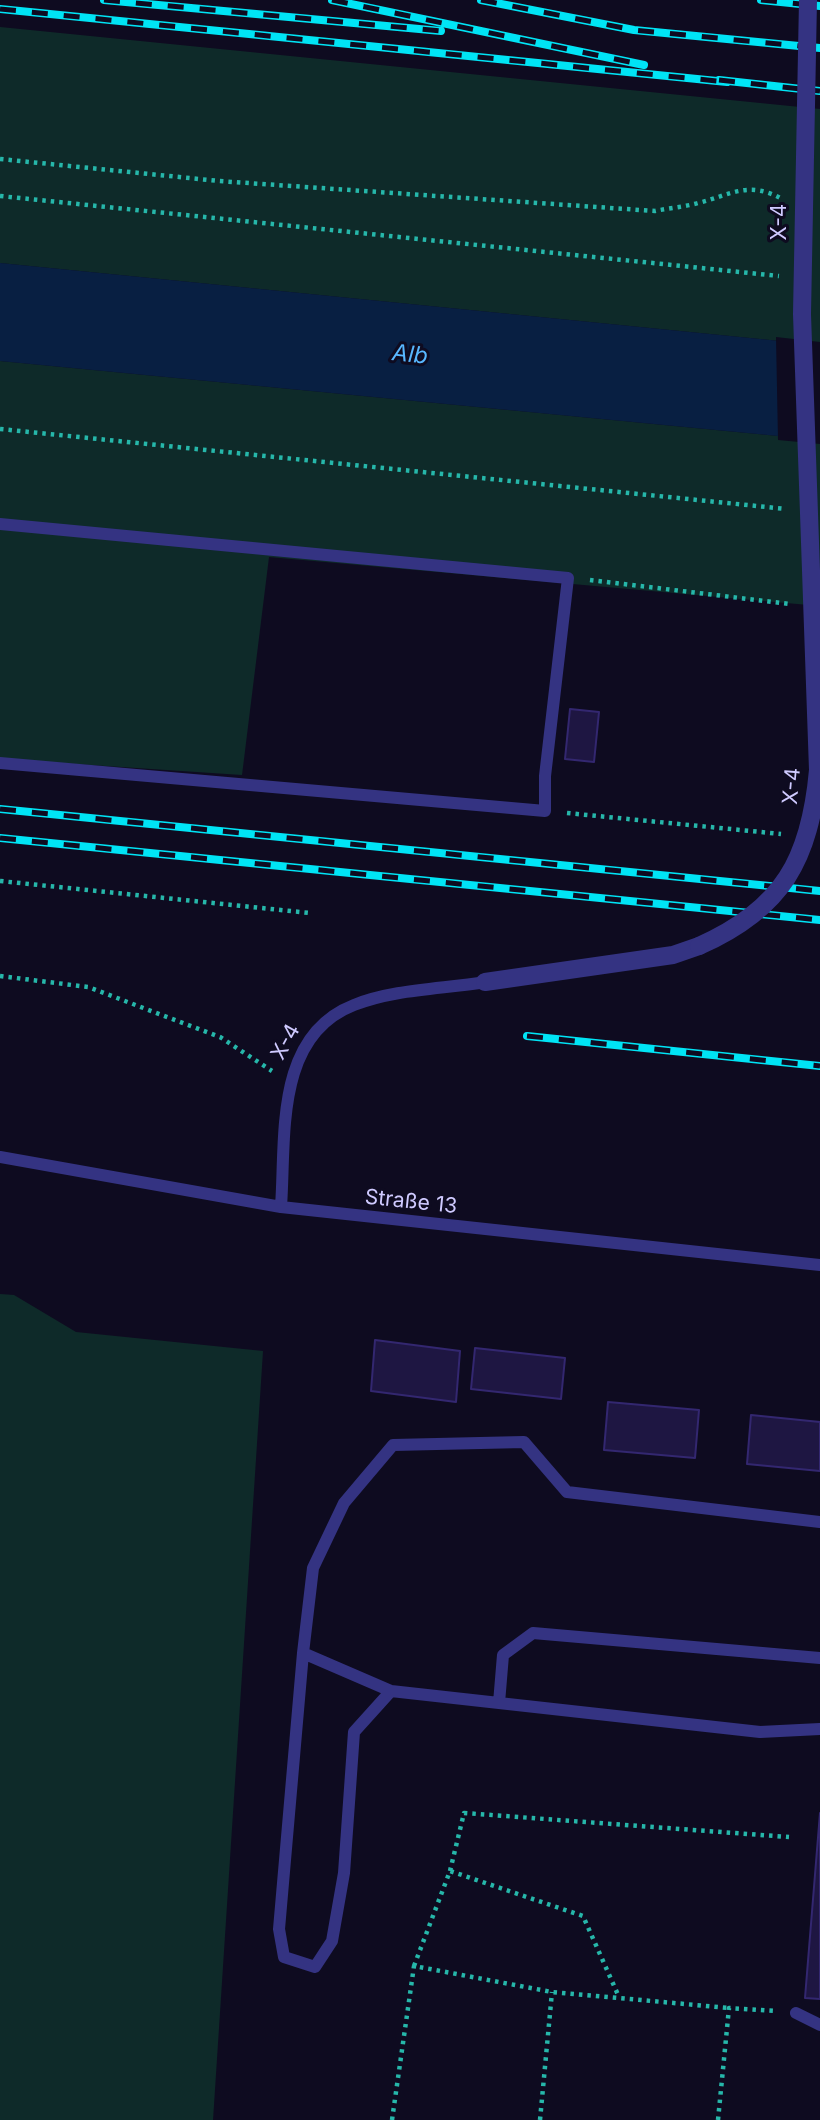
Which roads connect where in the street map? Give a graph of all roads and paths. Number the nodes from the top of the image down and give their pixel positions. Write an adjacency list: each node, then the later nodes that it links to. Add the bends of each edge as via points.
1 (808, 0): 17 (street, X-4, bridge, via 802,314 818,770 801,856 775,896 744,922 699,946 673,955)
2 (0, 159): 4 (path, via 219,181 655,211 700,203 733,190 767,191)
3 (0, 197): 5 (path)
4 (789, 204)
5 (782, 276)
6 (0, 429): 7 (path)
7 (792, 509)
8 (0, 524): 9 (lane)
9 (568, 578): 10 (path); 12 (lane)
10 (796, 604)
11 (0, 763): 12 (lane)
12 (545, 811): 13 (path)
13 (793, 835)
14 (0, 881): 15 (path)
15 (310, 913)
16 (0, 976): 18 (path, via 88,987 220,1037)
17 (485, 982): 18 (lane, X-4, via 352,1006 308,1041)
18 (290, 1083): 20 (lane, X-4)
19 (0, 1157): 20 (lane, Straße 13)
20 (281, 1207): 21 (lane, Straße 13)
21 (820, 1265)
22 (820, 1521): 23 (lane, via 567,1492 524,1442 393,1445 344,1503 313,1568)
23 (303, 1653): 25 (lane); 25 (lane, via 279,1928 284,1957 315,1967 332,1941 344,1873 354,1732)
24 (820, 1658): 26 (lane, via 533,1633 503,1655)
25 (391, 1691): 26 (lane)
26 (499, 1703): 27 (lane, via 760,1732)
27 (820, 1729)
28 (789, 1837): 29 (path, via 464,1813)
29 (450, 1871): 30 (path); 32 (path, via 583,1916)
30 (414, 1966): 31 (path); 36 (path)
31 (552, 1992): 32 (path); 37 (path)
32 (620, 1998): 33 (path)
33 (729, 2008): 34 (path); 38 (path)
34 (796, 2013): 35 (lane)
35 (820, 2025)
36 (393, 2120)
37 (540, 2120)
38 (718, 2120)

